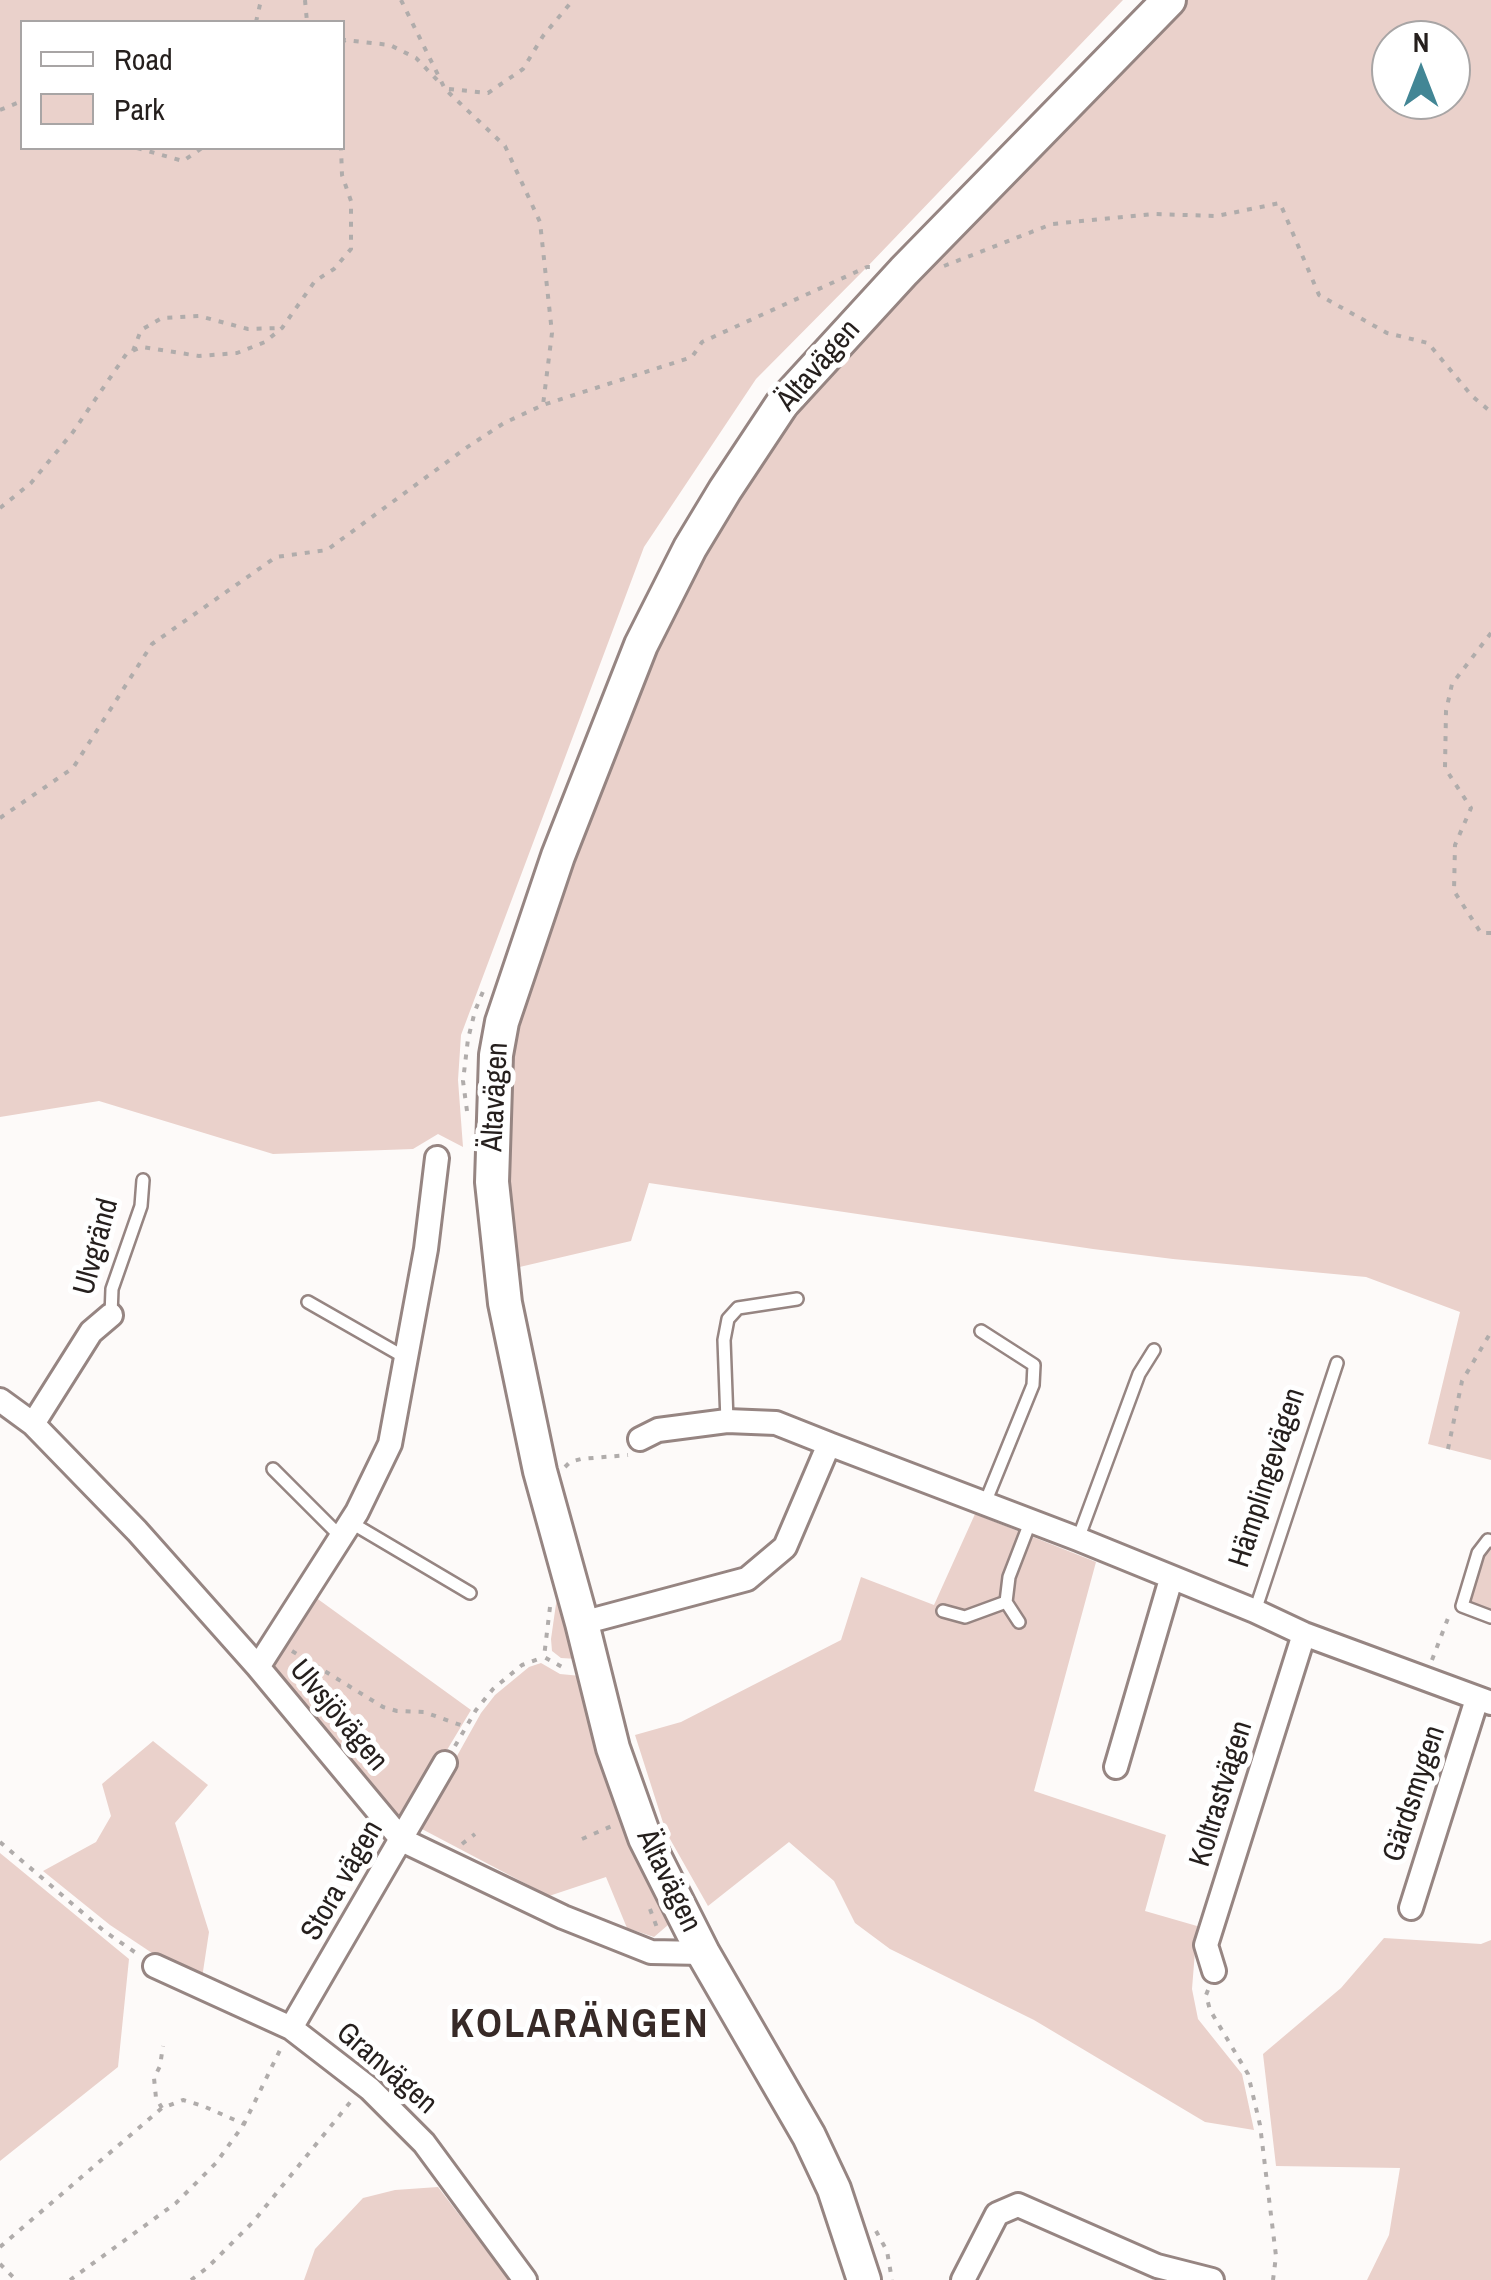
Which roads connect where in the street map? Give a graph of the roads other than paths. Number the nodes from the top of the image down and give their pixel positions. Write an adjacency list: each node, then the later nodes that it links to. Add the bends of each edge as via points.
1 (1169, 0): 29 (main road, Ältavägen, via 782,404 698,534 649,628 558,856 502,1022 492,1182 505,1304 540,1471)
2 (437, 1158): 9 (street)
3 (143, 1180): 6 (lane, Ulvgränd, via 141,1206 112,1289)
4 (797, 1299): 12 (lane, via 738,1308 728,1319)
5 (308, 1302): 9 (lane)
6 (112, 1314): 13 (street, Ulvgränd, via 91,1332)
7 (981, 1331): 17 (lane, via 1034,1365 1033,1385)
8 (1154, 1350): 20 (lane)
9 (406, 1358): 19 (street, via 390,1444)
10 (1338, 1363): 26 (lane, Hämplingevägen)
11 (0, 1400): 13 (street, Ulvsjövägen)
12 (727, 1421): 14 (street, Hämplingevägen, via 658,1430); 15 (street, Hämplingevägen, via 776,1423)
13 (33, 1424): 31 (street, Ulvsjövägen, via 138,1530)
14 (640, 1439)
15 (829, 1444): 17 (street, Hämplingevägen); 29 (street, via 785,1547 747,1579)
16 (273, 1468): 19 (lane)
17 (984, 1503): 18 (street, Hämplingevägen)
18 (1031, 1520): 20 (street, Hämplingevägen); 24 (lane)
19 (346, 1529): 23 (lane); 31 (street)
20 (1078, 1539): 22 (street, Hämplingevägen)
21 (1491, 1540): 27 (lane, via 1478,1553 1462,1606)
22 (1172, 1579): 26 (street, Hämplingevägen); 34 (street)
23 (470, 1592)
24 (1006, 1602): 25 (lane, via 966,1617); 28 (lane)
25 (944, 1611)
26 (1255, 1611): 30 (street, Hämplingevägen)
27 (1491, 1617)
28 (1019, 1622)
29 (582, 1623): 37 (main road, Ältavägen, via 612,1748 645,1838)
30 (1304, 1634): 32 (street, Hämplingevägen); 39 (street, Koltrastvägen, via 1206,1945)
31 (258, 1667): 35 (street, Ulvsjövägen)
32 (1484, 1701): 36 (street, Gärdsmygen)
33 (445, 1763): 35 (street, Stora vägen)
34 (1116, 1767)
35 (402, 1840): 37 (street, Ulvsjövägen, via 651,1952); 40 (street, Stora vägen)
36 (1411, 1908)
37 (703, 1952): 42 (main road, Ältavägen, via 809,2136)
38 (155, 1966): 40 (street, Granvägen)
39 (1214, 1971)
40 (291, 2028): 41 (street, Granvägen, via 397,2114)
41 (525, 2280)
42 (864, 2280)
43 (963, 2280): 44 (street, via 997,2214 1018,2205 1157,2266)
44 (1212, 2280)

